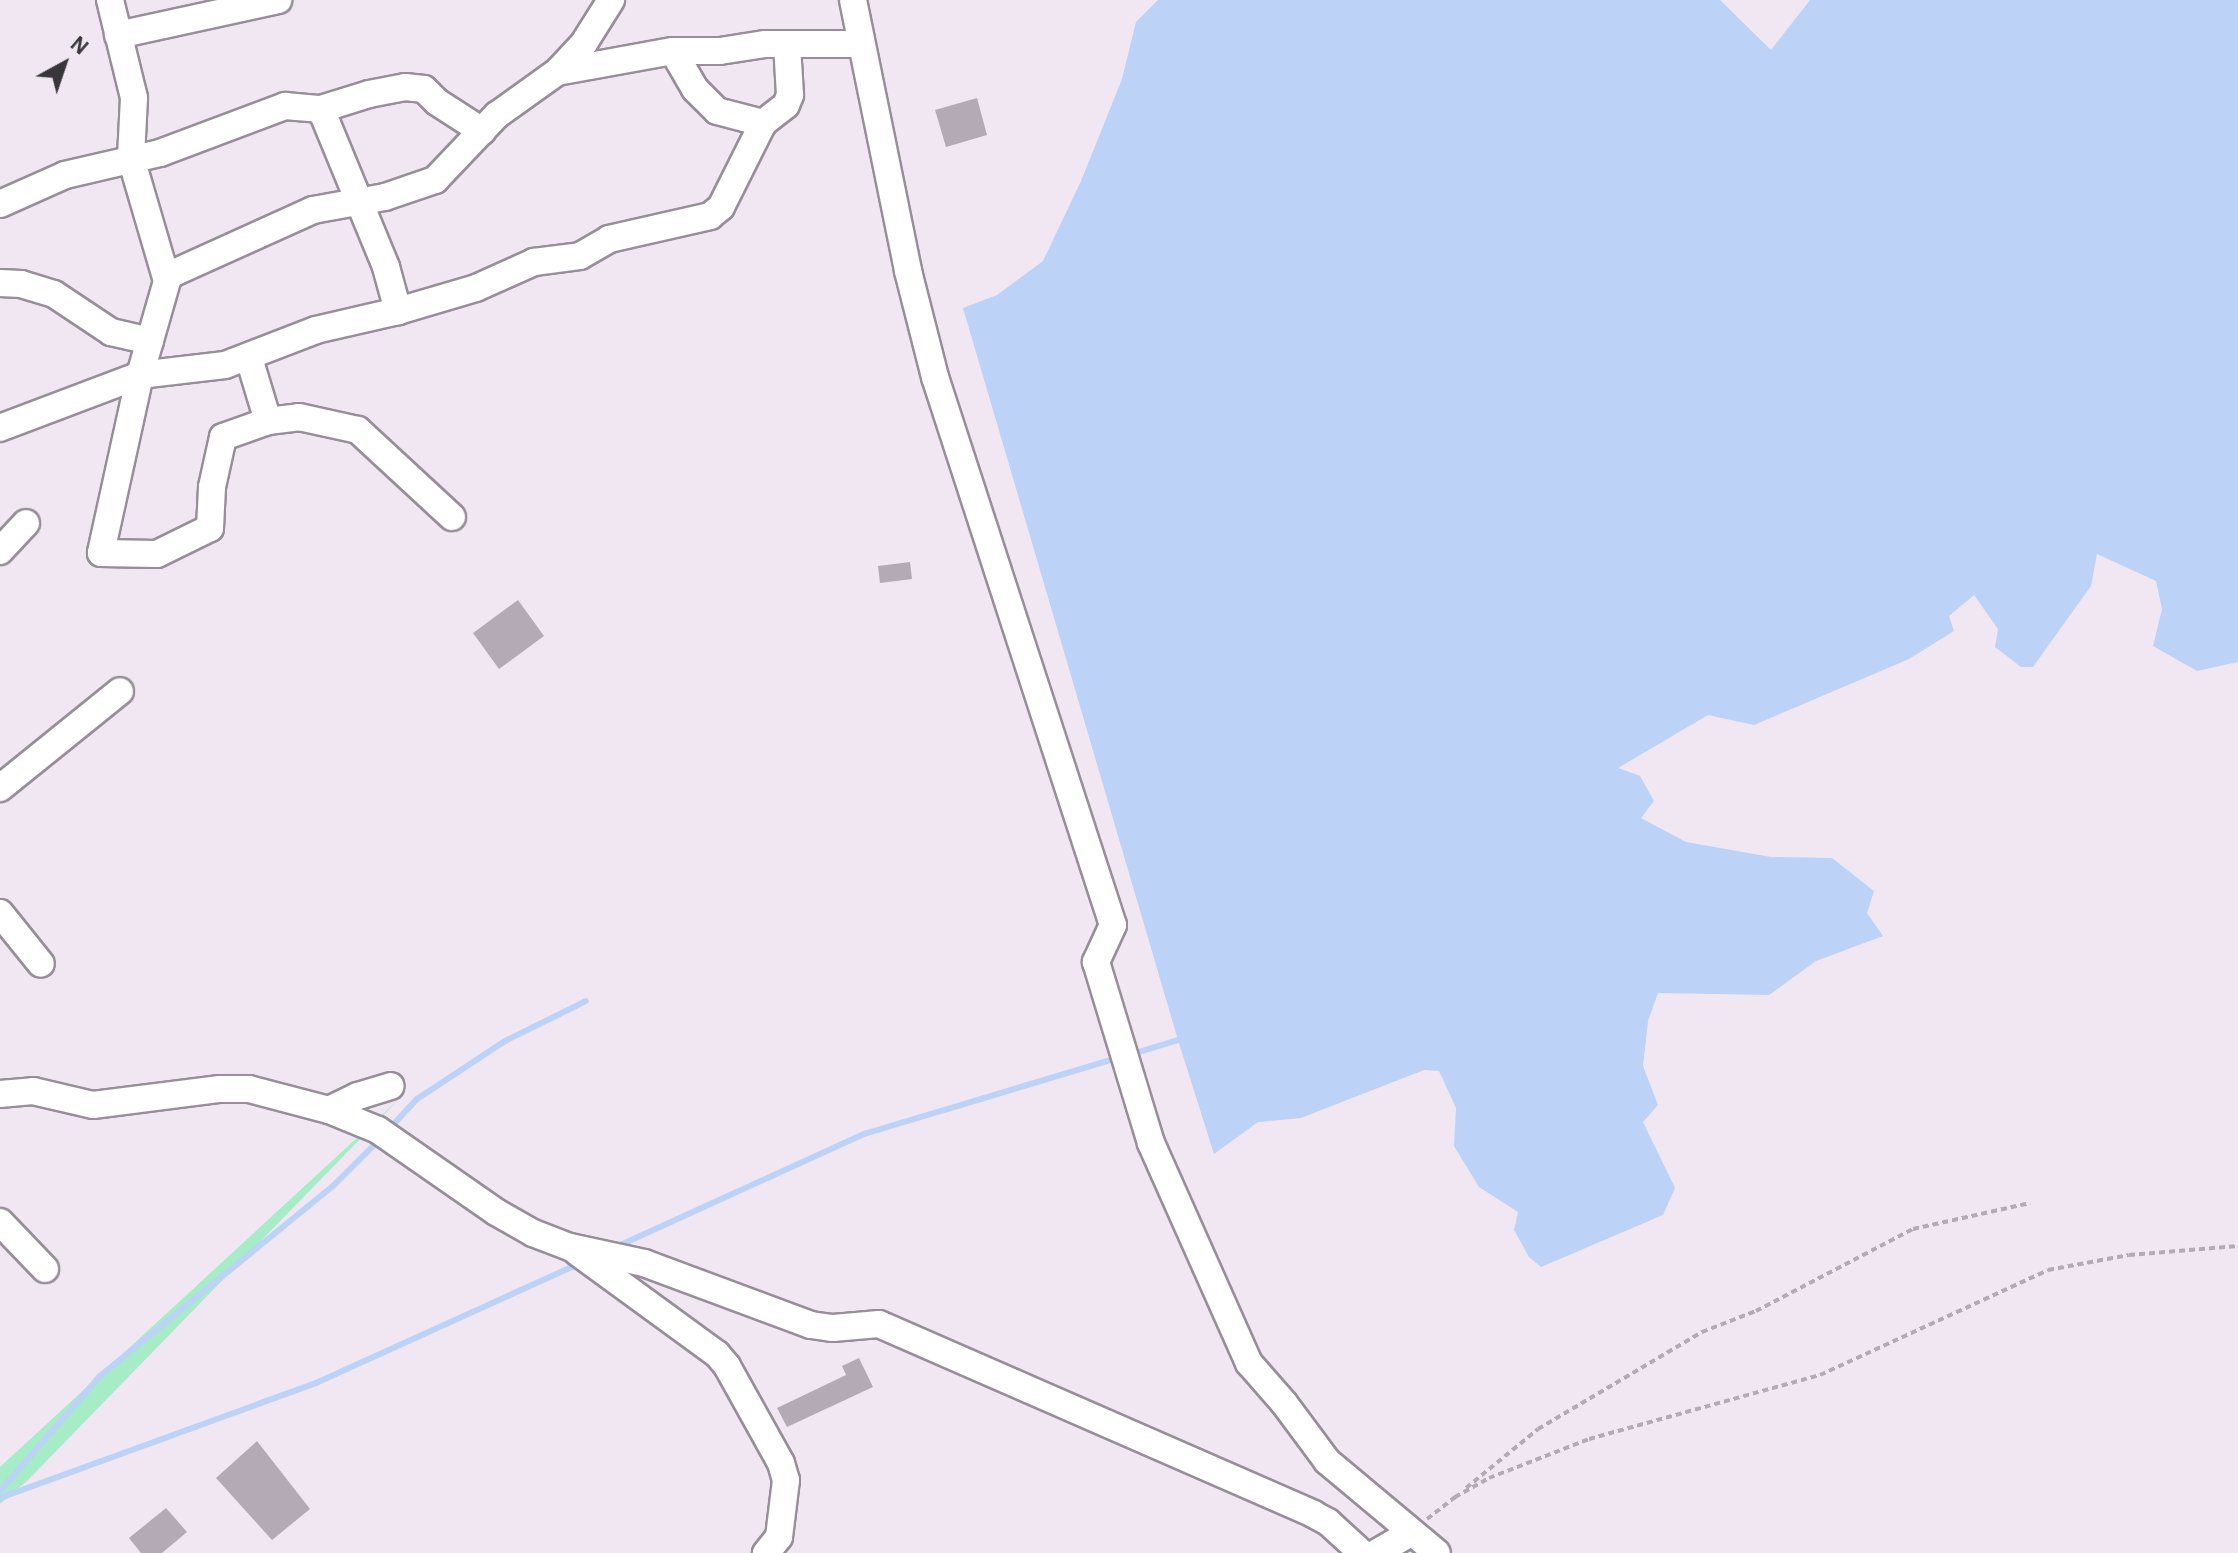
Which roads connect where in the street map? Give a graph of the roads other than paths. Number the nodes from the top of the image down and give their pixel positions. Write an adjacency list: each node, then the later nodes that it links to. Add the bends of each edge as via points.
1 (110, 0): 5 (street)
2 (278, 0): 5 (street)
3 (611, 0): 9 (street, via 584,43)
4 (853, 0): 7 (street)
5 (118, 35): 13 (street, via 134,98)
6 (787, 44): 7 (street); 8 (street); 11 (street, via 790,95 786,105)
7 (861, 44): 37 (street, via 935,377 1113,925 1096,962 1151,1143 1249,1363 1327,1461)
8 (673, 51): 9 (street); 11 (street, via 695,89 717,111)
9 (557, 72): 12 (street)
10 (321, 109): 12 (street, via 405,87 424,89); 13 (street, via 285,106 160,153); 14 (street)
11 (763, 123): 18 (street, via 721,207 710,216 609,239 580,256 534,262 476,288)
12 (482, 131): 14 (street, via 435,180)
13 (131, 158): 15 (street, via 65,175); 16 (street)
14 (360, 201): 16 (street, via 313,210); 18 (street)
15 (0, 204)
16 (167, 276): 19 (street)
17 (0, 283): 19 (street, via 54,294 111,332)
18 (398, 311): 20 (street, via 316,330)
19 (150, 341): 21 (street)
20 (249, 358): 21 (street, via 211,368); 22 (street)
21 (140, 375): 22 (street, via 101,553 157,554 210,528 223,437); 23 (street)
22 (268, 421): 24 (street, via 299,417 358,430)
23 (0, 428)
24 (452, 517)
25 (26, 523): 26 (street)
26 (0, 551)
27 (120, 691): 28 (street)
28 (0, 788)
29 (3, 922): 30 (street)
30 (41, 964)
31 (391, 1086): 33 (street)
32 (0, 1094): 33 (street, via 33,1091 93,1105 249,1089)
33 (329, 1110): 35 (street, via 378,1130 518,1225)
34 (0, 1222): 36 (street)
35 (570, 1247): 38 (street, via 727,1366 786,1480 779,1537); 39 (street, via 644,1263 811,1325 879,1324 1313,1514)
36 (45, 1269)
37 (1410, 1533): 40 (street); 41 (street)
38 (766, 1553)
39 (1362, 1553)
40 (1376, 1553)
41 (1437, 1553)

